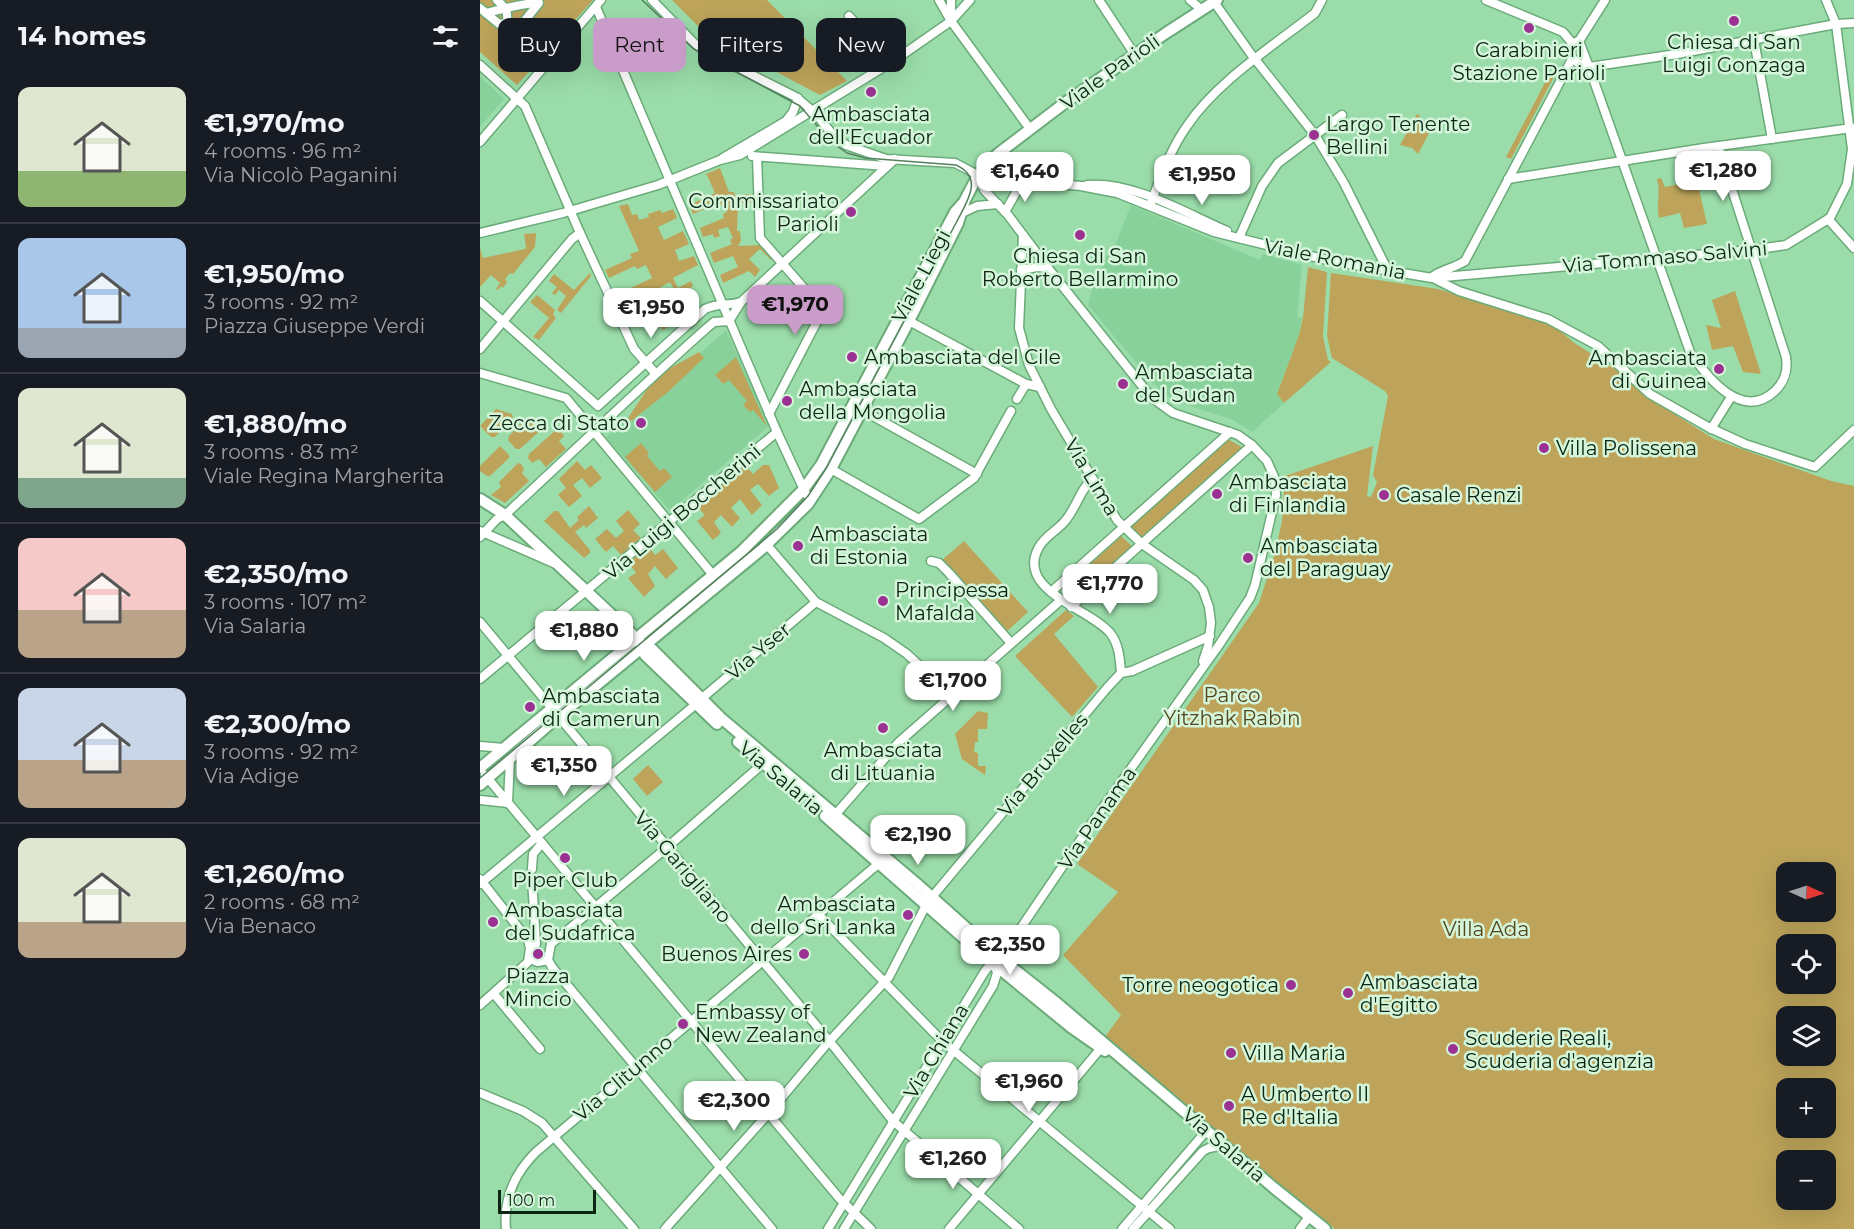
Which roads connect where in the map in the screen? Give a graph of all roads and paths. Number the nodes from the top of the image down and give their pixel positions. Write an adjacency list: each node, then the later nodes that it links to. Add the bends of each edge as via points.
1 (496, 0): 15 (street)
2 (652, 0): 34 (street, via 701,48)
3 (939, 0): 21 (street)
4 (951, 0): 21 (street)
5 (960, 0): 17 (street)
6 (969, 0): 17 (street)
7 (1099, 0): 28 (street)
8 (1190, 0): 18 (street)
9 (1322, 0): 29 (street, via 1315,14)
10 (1486, 0): 26 (street)
11 (1605, 0): 26 (street)
12 (1826, 0): 24 (street)
13 (1216, 1): 18 (main road, Viale Parioli); 29 (street)
14 (599, 3): 35 (street); 53 (street)
15 (506, 8): 16 (street); 19 (street); 20 (street, via 539,3)
16 (483, 10): 22 (street)
17 (961, 10): 21 (street)
18 (1202, 10): 28 (main road, Viale Parioli)
19 (508, 18)
20 (527, 18)
21 (951, 21): 27 (street); 39 (street)
22 (498, 23)
23 (1854, 23): 24 (street)
24 (1836, 24): 25 (street); 38 (street)
25 (1754, 40): 32 (street); 41 (street)
26 (1576, 42): 30 (street, via 1570,49); 32 (street)
27 (906, 52)
28 (1135, 55): 39 (main road, Viale Parioli)
29 (1256, 59): 40 (street); 55 (street, via 1211,97 1188,123 1172,150)
30 (1572, 59): 32 (street); 51 (street)
31 (480, 65): 35 (street)
32 (1589, 67): 48 (street)
33 (875, 72): 36 (street)
34 (798, 98): 36 (street); 47 (street, via 786,121)
35 (518, 99): 42 (street); 57 (street, via 525,106)
36 (812, 110): 44 (street); 46 (street, via 845,144)
37 (1342, 115): 40 (street)
38 (1851, 128): 41 (street); 59 (street, via 1847,184)
39 (1030, 129): 50 (main road, Viale Parioli, via 1004,148)
40 (1315, 135): 63 (street, via 1278,162 1262,186); 73 (street)
41 (1772, 139): 43 (street)
42 (480, 142)
43 (1718, 146): 48 (street); 66 (street)
44 (740, 155): 45 (street); 47 (street)
45 (757, 157): 49 (street); 69 (street, via 760,238)
46 (895, 159): 49 (street); 50 (street, via 955,163)
47 (720, 160): 53 (street)
48 (1622, 160): 51 (street); 67 (street)
49 (886, 166): 69 (street)
50 (977, 177): 52 (street, Viale Romania); 54 (main road, Viale Parioli); 56 (street)
51 (1508, 179): 68 (street)
52 (1027, 180): 55 (street, Viale Romania, via 1081,186); 56 (street)
53 (670, 181): 57 (street); 80 (street)
54 (965, 201): 58 (main road, Viale Liegi); 108 (main road, Viale Liegi, via 956,210 821,465)
55 (1151, 202): 63 (street, Viale Romania, via 1214,232)
56 (1002, 209): 58 (street, via 977,206); 62 (street)
57 (570, 211): 60 (street); 61 (street)
58 (962, 213): 84 (main road, Viale Liegi)
59 (1829, 218): 64 (street); 65 (street); 66 (street, Via Tommaso Salvini, via 1786,245)
60 (480, 232)
61 (580, 233): 82 (street); 87 (street, via 634,349)
62 (1023, 235): 70 (street); 72 (street, Via Lima)
63 (1239, 238): 73 (street, Viale Romania)
64 (1854, 242)
65 (1854, 248)
66 (1752, 250): 67 (street, Via Tommaso Salvini); 93 (street, via 1785,348 1787,371 1778,388 1766,397 1750,402)
67 (1656, 258): 74 (street, Via Tommaso Salvini); 93 (street, via 1690,352)
68 (1465, 261): 71 (street); 74 (street)
69 (782, 262): 79 (street); 98 (street, via 824,310)
70 (1048, 268): 72 (street); 103 (street, via 1155,400 1173,413)
71 (1453, 269): 75 (street); 76 (street, via 1436,273)
72 (1021, 270): 92 (street, Via Lima, via 1019,333)
73 (1388, 271): 76 (street, Viale Romania)
74 (1470, 275): 75 (street, Via Tommaso Salvini)
75 (1460, 276): 76 (street, Via Tommaso Salvini); 77 (street)
76 (1432, 278): 77 (street)
77 (1459, 291): 99 (street, via 1530,312 1574,332 1598,346 1650,394)
78 (480, 301): 82 (street)
79 (741, 302): 80 (street); 83 (street)
80 (722, 304): 81 (street); 83 (street)
81 (711, 306): 85 (street, via 718,314); 87 (street)
82 (503, 321): 86 (street); 91 (street)
83 (729, 321): 85 (street); 98 (street)
84 (909, 321): 90 (street); 96 (main road, Viale Liegi)
85 (714, 322): 89 (street)
86 (480, 348)
87 (645, 362): 89 (street); 91 (street, via 598,406)
88 (480, 373): 94 (street)
89 (656, 373): 101 (street)
90 (1026, 384): 92 (street); 95 (street)
91 (577, 386): 94 (street)
92 (1040, 387): 107 (street, Via Lima)
93 (1731, 397): 99 (street)
94 (566, 398): 101 (street)
95 (1017, 399)
96 (862, 410): 105 (main road, Viale Liegi); 106 (street)
97 (1011, 411): 106 (street)
98 (769, 414): 102 (street)
99 (1711, 429): 100 (street, via 1815,467)
100 (1854, 430)
101 (595, 432): 111 (street); 112 (street)
102 (777, 432): 108 (street); 112 (street, Via Luigi Boccherini)
103 (1230, 432): 104 (street); 113 (street)
104 (1252, 445): 115 (street); 127 (street, via 1274,474 1276,495 1255,585)
105 (831, 469): 106 (street, via 919,519); 110 (main road, Viale Liegi)
106 (977, 474)
107 (1093, 479): 113 (street, Via Lima); 121 (street, via 1071,514 1038,550 1038,575)
108 (803, 490): 110 (street); 119 (main road, Viale Liegi)
109 (480, 499): 111 (main road, Via Salaria)
110 (812, 499): 116 (main road, Viale Liegi)
111 (505, 515): 114 (street); 118 (main road, Via Salaria)
112 (669, 522): 119 (street); 120 (street, Via Luigi Boccherini)
113 (1123, 526): 115 (street, Via Lima); 121 (street)
114 (482, 533): 118 (street)
115 (1142, 544): 124 (street); 126 (street, Via Lima, via 1200,585 1209,607)
116 (767, 545): 123 (street); 128 (main road, Viale Liegi)
117 (932, 561): 129 (street, via 949,573)
118 (558, 565): 120 (main road, Via Salaria)
119 (713, 575): 128 (main road, Viale Liegi)
120 (587, 591): 128 (main road, Via Salaria); 130 (street, Via Luigi Boccherini)
121 (1051, 592): 122 (street)
122 (1061, 600): 124 (street); 129 (street)
123 (816, 602): 134 (street, via 907,654); 135 (street, Via Yser)
124 (1071, 607): 132 (street, via 1107,630 1115,642)
125 (480, 622): 130 (street, Via Garigliano)
126 (1210, 633): 127 (street, via 1215,627); 127 (street, via 1216,640); 131 (street); 132 (street)
127 (1224, 634): 131 (street, Via Panama)
128 (640, 642): 135 (main road, Via Salaria, via 645,655); 136 (main road)
129 (1011, 643): 134 (street)
130 (507, 656): 133 (street, Via Luigi Boccherini); 136 (street, Via Garigliano)
131 (1199, 671): 161 (street, Via Panama)
132 (1121, 673): 153 (street, Via Bruxelles)
133 (480, 679)
134 (948, 699): 146 (street, via 888,753)
135 (698, 702): 140 (main road, Via Salaria); 142 (street, Via Yser)
136 (554, 713): 138 (main road); 139 (main road); 142 (street, Via Garigliano)
137 (480, 746): 138 (street)
138 (504, 748): 141 (main road)
139 (510, 758): 143 (main road); 145 (street)
140 (766, 761): 146 (main road, Via Salaria); 148 (street); 149 (main road, Via Salaria)
141 (480, 769): 143 (street)
142 (608, 777): 147 (street, Via Yser); 148 (street, Via Garigliano)
143 (484, 782): 145 (street)
144 (480, 800): 145 (street)
145 (508, 803): 147 (street)
146 (835, 815): 149 (main road, Via Salaria)
147 (540, 840): 150 (street, via 533,854); 152 (street, Via Yser); 154 (street)
148 (667, 848): 154 (street); 160 (street, Via Garigliano)
149 (883, 861): 153 (main road, Via Salaria); 155 (street, Via Clitunno)
150 (532, 869)
151 (532, 879): 156 (street)
152 (481, 882): 156 (street)
153 (929, 901): 161 (main road, Via Salaria); 163 (street, Via Bruxelles)
154 (595, 907): 157 (street); 167 (street)
155 (819, 915): 160 (street, Via Clitunno); 163 (street)
156 (532, 944): 157 (street); 158 (street)
157 (550, 945): 159 (street)
158 (528, 961): 159 (street); 165 (street)
159 (548, 961): 174 (street)
160 (763, 962): 167 (street, Via Clitunno); 169 (street, Via Garigliano)
161 (998, 962): 162 (main road, Via Salaria); 164 (street, Via Chiana); 168 (street, Via Chiana, via 987,968); 173 (main road, Via Salaria, via 1058,1004)
162 (1011, 978): 164 (street, via 999,980); 170 (main road, Via Salaria)
163 (885, 981): 168 (street); 169 (street, Via Bruxelles)
164 (993, 986): 172 (street, Via Chiana)
165 (494, 994): 166 (street); 171 (street)
166 (480, 1005)
167 (691, 1022): 174 (street, Via Clitunno); 176 (street)
168 (942, 1041): 172 (street); 177 (street, Via Chiana)
169 (829, 1042): 176 (street, Via Bruxelles); 177 (street, Via Garigliano)
170 (1101, 1048): 173 (main road, Via Salaria); 178 (street)
171 (540, 1049)
172 (953, 1051): 178 (street); 180 (street, Via Chiana)
173 (1124, 1061): 179 (main road, Via Salaria)
174 (636, 1068): 181 (street, Via Clitunno); 183 (street)
175 (480, 1093): 181 (street, via 531,1115)
176 (768, 1114): 183 (street, Via Bruxelles); 185 (street)
177 (893, 1121): 180 (street, Via Chiana); 185 (street, Via Chiana)
178 (1039, 1122): 184 (street); 186 (street)
179 (1207, 1130): 182 (main road, Via Salaria); 186 (street)
180 (904, 1131): 184 (street); 187 (street, Via Chiana)
181 (554, 1136): 189 (street, Via Clitunno, via 530,1158 516,1178 507,1201); 190 (street)
182 (1224, 1144): 186 (street, via 1203,1151); 188 (main road, Via Salaria)
183 (719, 1167): 191 (street, Via Bruxelles); 192 (street)
184 (978, 1195): 196 (street); 197 (street)
185 (844, 1203): 187 (street); 193 (street, Via Chiana)
186 (1145, 1208): 198 (street); 199 (street); 200 (street)
187 (853, 1214): 194 (street, Via Chiana); 195 (street)
188 (1309, 1217): 201 (street); 202 (main road, Via Salaria)
189 (506, 1229)
190 (634, 1229)
191 (665, 1229)
192 (772, 1229)
193 (828, 1229)
194 (844, 1229)
195 (871, 1229)
196 (949, 1229)
197 (1019, 1229)
198 (1122, 1229)
199 (1133, 1229)
200 (1170, 1229)
201 (1300, 1229)
202 (1325, 1229)

